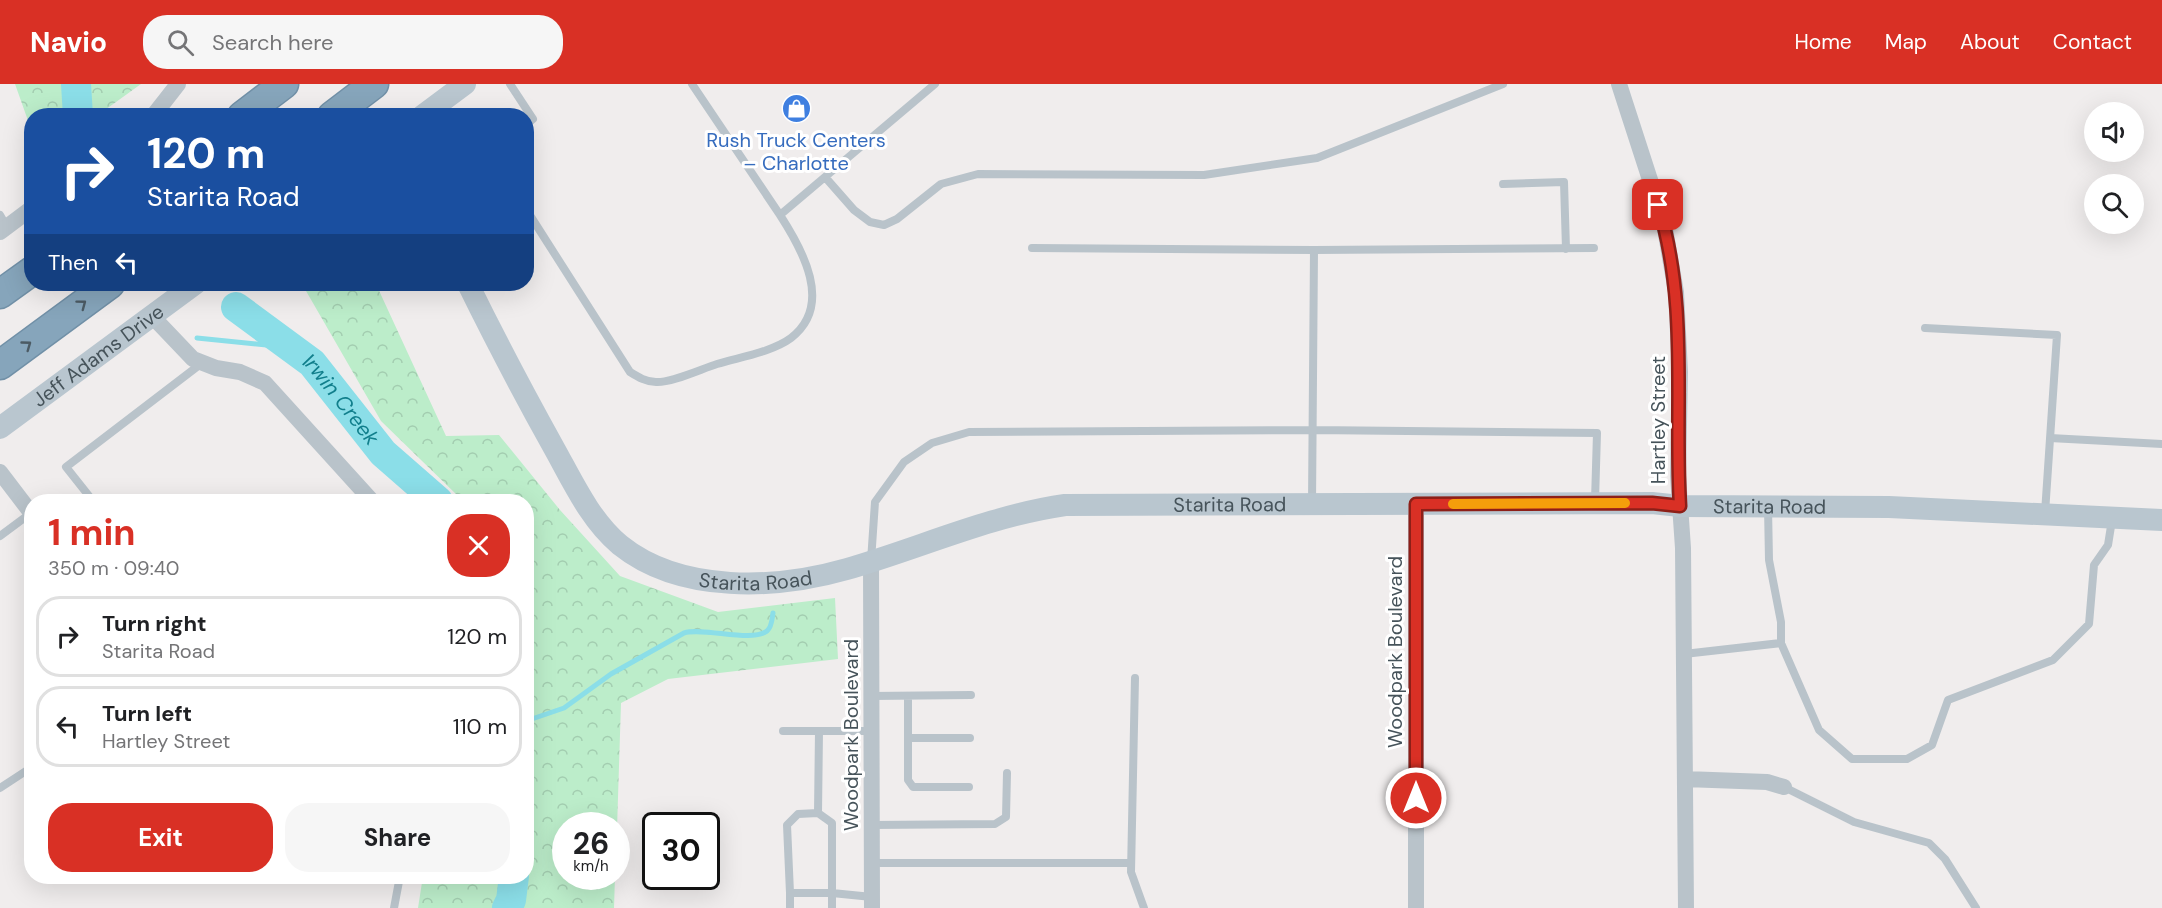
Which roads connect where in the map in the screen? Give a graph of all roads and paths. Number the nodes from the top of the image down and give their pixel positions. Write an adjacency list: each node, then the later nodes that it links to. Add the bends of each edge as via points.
1 (178, 84): 10 (street)
2 (284, 84): 11 (highway)
3 (374, 84): 12 (highway)
4 (465, 84): 13 (street)
5 (510, 84): 14 (lane)
6 (692, 84): 18 (lane)
7 (935, 84): 15 (lane)
8 (1503, 84): 15 (lane, via 1317,158 1204,175 978,174 941,184 884,225 870,222 854,210)
9 (1619, 84): 45 (street, Hartley Street, via 1664,223 1673,269 1680,361)
10 (159, 108)
11 (252, 108)
12 (342, 108)
13 (433, 108)
14 (526, 108)
15 (825, 177): 18 (lane)
16 (1503, 184): 23 (lane, via 1564,182)
17 (24, 212): 20 (street)
18 (780, 215): 19 (lane, via 806,260 813,283 810,311 801,328 790,339 765,349 657,382 630,372)
19 (534, 222)
20 (2, 224)
21 (1032, 248): 24 (lane)
22 (1594, 248): 23 (lane)
23 (1566, 249): 24 (lane)
24 (1314, 250): 35 (lane)
25 (24, 277): 29 (highway)
26 (100, 291): 33 (highway, one-way to 26)
27 (186, 291): 30 (street, Jeff Adams Drive)
28 (471, 291): 52 (street, Starita Road, via 585,504 600,525 630,552 653,565 682,574 726,581 784,581)
29 (0, 294)
30 (152, 316): 32 (street, via 193,359); 34 (street, Jeff Adams Drive)
31 (1925, 328): 36 (lane, via 2056,335)
32 (202, 363): 39 (lane, via 66,467); 40 (street, via 265,383)
33 (0, 365)
34 (0, 428)
35 (1313, 430): 41 (lane, via 1597,432); 43 (lane); 52 (lane, via 969,432 932,443 904,462 875,501)
36 (2050, 438): 37 (lane); 47 (lane)
37 (2162, 444)
38 (0, 472): 42 (street)
39 (87, 494)
40 (366, 494)
41 (1595, 503): 44 (street, Starita Road); 45 (street, Starita Road)
42 (24, 504)
43 (1312, 504): 44 (street, Starita Road); 52 (street, Starita Road, via 1065,505 1015,514)
44 (1416, 504): 82 (street, Woodpark Boulevard)
45 (1680, 506): 46 (street, Starita Road); 54 (street, Hartley Street)
46 (1768, 506): 47 (street, Starita Road); 53 (lane, via 1769,560 1781,622)
47 (2045, 514): 48 (street, Starita Road)
48 (2113, 517): 50 (street, Starita Road); 53 (lane, via 2108,545 2094,565 2089,624 2053,660 1948,700 1932,745 1907,759 1852,759 1819,730)
49 (24, 518): 51 (lane)
50 (2162, 520)
51 (0, 536)
52 (871, 562): 57 (street, Woodpark Boulevard)
53 (1781, 643): 54 (lane)
54 (1684, 654): 66 (street, Hartley Street)
55 (1135, 678): 72 (lane)
56 (971, 695): 58 (lane)
57 (872, 696): 58 (lane); 61 (street, Woodpark Boulevard)
58 (908, 696): 62 (lane)
59 (783, 731): 60 (lane)
60 (819, 731): 61 (lane); 70 (lane)
61 (872, 731): 71 (street, Woodpark Boulevard)
62 (908, 738): 63 (lane); 67 (lane, via 908,780 913,787)
63 (970, 738)
64 (24, 772): 69 (lane)
65 (1007, 773): 71 (lane, via 1006,818 995,824)
66 (1685, 780): 68 (street, via 1767,782); 83 (street, Hartley Street)
67 (969, 787)
68 (1784, 787): 84 (lane, via 1854,822 1929,843 1945,859)
69 (0, 789)
70 (818, 813): 75 (lane, via 798,814 788,825); 76 (lane, via 832,823)
71 (872, 825): 73 (street, Woodpark Boulevard)
72 (1131, 862): 73 (lane); 81 (lane)
73 (872, 863): 77 (street, Woodpark Boulevard)
74 (398, 884): 78 (lane)
75 (790, 893): 76 (lane); 79 (lane)
76 (832, 893): 77 (lane); 80 (lane)
77 (872, 903)
78 (394, 908)
79 (790, 908)
80 (832, 908)
81 (1144, 908)
82 (1416, 908)
83 (1686, 908)
84 (1976, 908)

